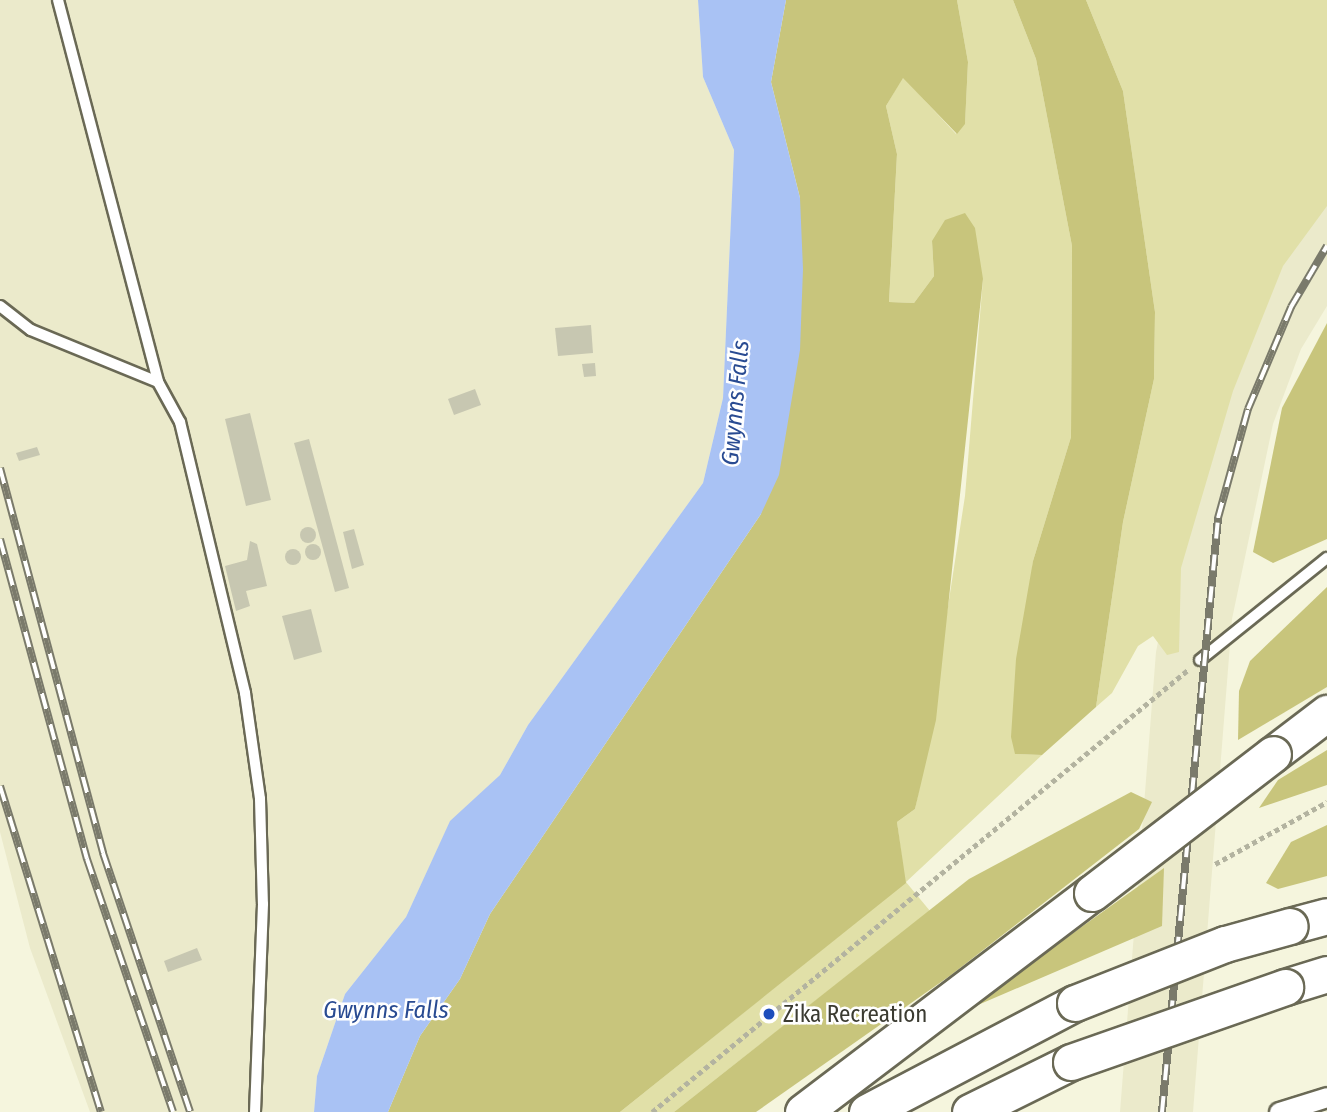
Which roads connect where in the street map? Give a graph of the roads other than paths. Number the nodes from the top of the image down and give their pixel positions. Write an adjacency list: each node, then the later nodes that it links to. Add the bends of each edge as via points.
1 (58, 0): 3 (lane)
2 (0, 306): 3 (lane, via 32,330)
3 (158, 382): 14 (lane, via 184,435 245,693 260,799)
4 (1327, 558): 5 (lane)
5 (1200, 660)
6 (1327, 713): 8 (highway)
7 (1327, 727): 8 (highway)
8 (1273, 754): 15 (highway, bridge)
9 (1327, 916): 16 (highway, bridge, via 1225,944 1075,1003)
10 (1327, 974): 12 (highway)
11 (1327, 986): 12 (highway)
12 (1285, 987): 17 (highway, bridge, via 1072,1062)
13 (1327, 1097): 18 (street)
14 (256, 1112)
15 (803, 1112)
16 (867, 1112)
17 (970, 1112)
18 (1279, 1112)

